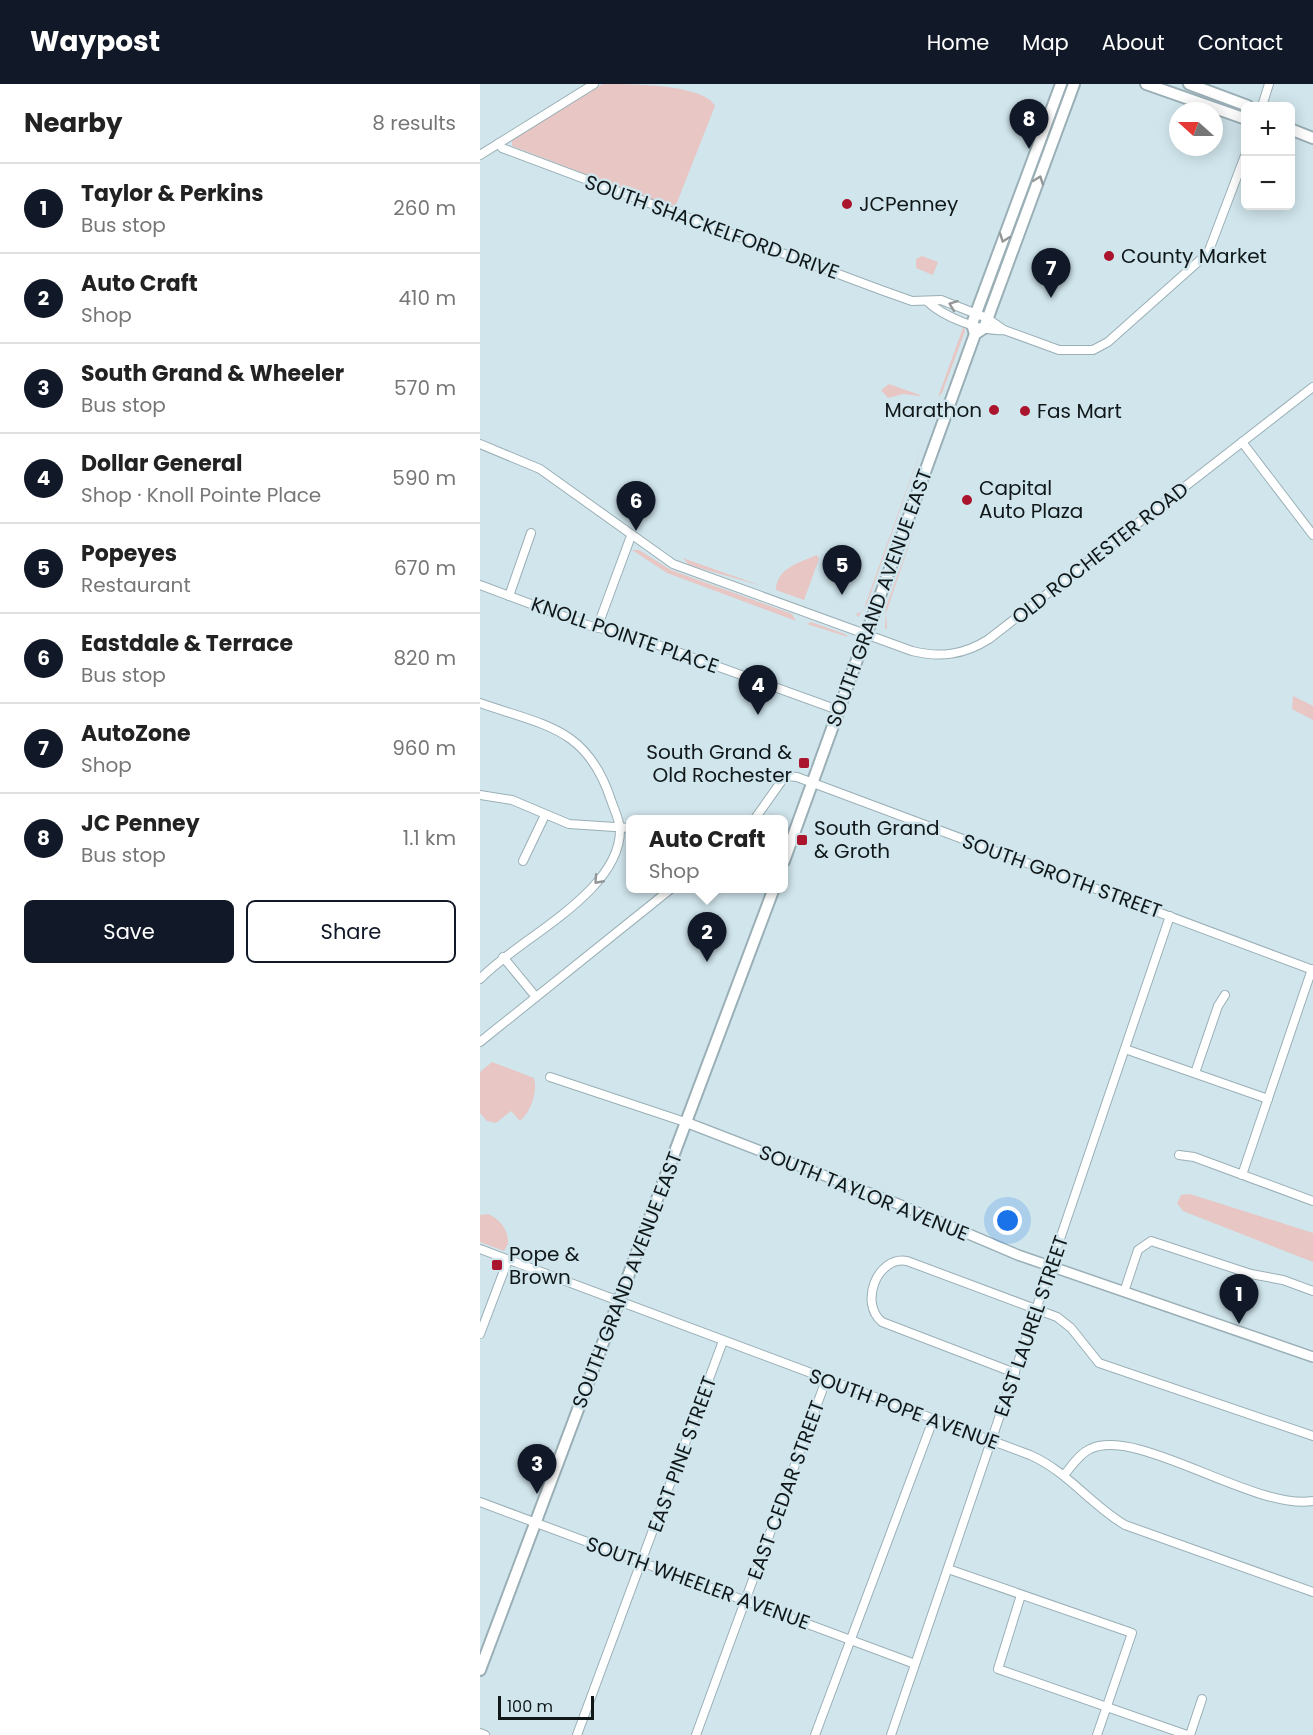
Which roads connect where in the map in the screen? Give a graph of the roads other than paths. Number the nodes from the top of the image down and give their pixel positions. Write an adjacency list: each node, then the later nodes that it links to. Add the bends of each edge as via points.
1 (594, 84): 13 (street)
2 (1060, 84): 17 (main road, SOUTH GRAND AVENUE EAST, one-way to 17)
3 (1074, 84): 14 (main road, SOUTH GRAND AVENUE EAST)
4 (1081, 84): 14 (main road, via 1062,132)
5 (1146, 84): 10 (main road)
6 (1189, 84): 9 (main road)
7 (1269, 84): 8 (street)
8 (1263, 102)
9 (1241, 103)
10 (1241, 118)
11 (1295, 131): 12 (main road)
12 (1313, 138)
13 (499, 143): 15 (street); 17 (street, SOUTH SHACKELFORD DRIVE, via 502,148 554,168)
14 (1052, 144): 17 (main road, SOUTH GRAND AVENUE EAST, one-way to 14)
15 (481, 151)
16 (1244, 156): 17 (street, SOUTH SHACKELFORD DRIVE, via 1208,253 1108,342 1093,350 1069,352)
17 (979, 323): 27 (main road, SOUTH GRAND AVENUE EAST)
18 (1313, 387): 19 (street, OLD ROCHESTER ROAD)
19 (1242, 442): 22 (street); 27 (street, OLD ROCHESTER ROAD, via 978,645 955,654 932,655)
20 (480, 444): 23 (street, OLD ROCHESTER ROAD, via 540,469)
21 (531, 533): 25 (street)
22 (1313, 535)
23 (630, 536): 26 (street); 27 (street, OLD ROCHESTER ROAD, via 673,564)
24 (480, 585): 25 (street, KNOLL POINTE PLACE)
25 (509, 596): 26 (street, KNOLL POINTE PLACE)
26 (597, 628): 29 (street, KNOLL POINTE PLACE, via 636,637)
27 (866, 633): 29 (main road, SOUTH GRAND AVENUE EAST)
28 (480, 702): 34 (street, via 565,734 587,752 605,780)
29 (838, 710): 30 (main road, SOUTH GRAND AVENUE EAST)
30 (812, 783): 33 (street, via 787,776); 36 (main road, SOUTH GRAND AVENUE EAST); 40 (street, SOUTH GROTH STREET)
31 (480, 795): 32 (street, via 512,800)
32 (545, 815): 34 (street, via 580,826); 37 (street)
33 (757, 815)
34 (621, 828): 35 (street); 41 (street, one-way to 41, via 615,854 603,875 574,904)
35 (626, 828)
36 (788, 848)
37 (523, 861)
38 (666, 893): 45 (street)
39 (772, 893): 51 (main road, SOUTH GRAND AVENUE EAST)
40 (1170, 916): 42 (street, SOUTH GROTH STREET); 47 (street, EAST LAUREL STREET)
41 (503, 957): 43 (street); 45 (street)
42 (1313, 970): 50 (street)
43 (480, 979)
44 (1225, 995): 48 (street)
45 (536, 997): 46 (street)
46 (480, 1042)
47 (1125, 1049): 48 (street); 57 (street, EAST LAUREL STREET)
48 (1195, 1073): 50 (street)
49 (550, 1077): 51 (street, SOUTH TAYLOR AVENUE)
50 (1268, 1100): 53 (street)
51 (688, 1123): 57 (street, SOUTH TAYLOR AVENUE); 60 (main road, SOUTH GRAND AVENUE EAST)
52 (1179, 1155): 53 (street)
53 (1242, 1175): 54 (street)
54 (1313, 1201)
55 (480, 1250): 56 (street, SOUTH POPE AVENUE)
56 (508, 1260): 60 (street, SOUTH POPE AVENUE); 62 (street)
57 (1052, 1267): 59 (street, SOUTH TAYLOR AVENUE); 61 (street, EAST LAUREL STREET)
58 (1313, 1291): 59 (street, via 1148,1238 1138,1250)
59 (1124, 1292): 64 (street, SOUTH TAYLOR AVENUE)
60 (618, 1301): 63 (street, SOUTH POPE AVENUE); 73 (main road, SOUTH GRAND AVENUE EAST)
61 (1037, 1309): 65 (street, EAST LAUREL STREET); 65 (street, via 903,1260 885,1266 872,1292 871,1307 882,1322); 68 (street, via 1065,1322 1099,1363)
62 (480, 1334)
63 (723, 1341): 66 (street, SOUTH POPE AVENUE); 74 (street, EAST PINE STREET)
64 (1313, 1357)
65 (1015, 1373): 69 (street, EAST LAUREL STREET)
66 (826, 1380): 67 (street, SOUTH POPE AVENUE); 78 (street, EAST CEDAR STREET)
67 (933, 1420): 69 (street, SOUTH POPE AVENUE); 79 (street)
68 (1313, 1436)
69 (992, 1441): 70 (street, SOUTH POPE AVENUE, via 1040,1459); 75 (street, EAST LAUREL STREET)
70 (1064, 1475): 71 (street, via 1092,1448 1123,1445 1283,1500); 76 (street, SOUTH POPE AVENUE, via 1113,1518 1131,1528)
71 (1313, 1501)
72 (480, 1502): 73 (street, SOUTH WHEELER AVENUE)
73 (535, 1522): 74 (street, SOUTH WHEELER AVENUE); 81 (main road, SOUTH GRAND AVENUE EAST)
74 (642, 1562): 78 (street, SOUTH WHEELER AVENUE); 86 (street, EAST PINE STREET)
75 (948, 1569): 77 (street); 80 (street, EAST LAUREL STREET)
76 (1313, 1592)
77 (1021, 1595): 83 (street, via 1132,1633); 83 (street, via 995,1670)
78 (745, 1600): 79 (street, SOUTH WHEELER AVENUE); 87 (street, EAST CEDAR STREET)
79 (851, 1639): 80 (street, SOUTH WHEELER AVENUE); 88 (street)
80 (915, 1664): 89 (street, EAST LAUREL STREET)
81 (480, 1670)
82 (1202, 1699): 91 (street)
83 (1106, 1707): 90 (street); 91 (street)
84 (480, 1733): 85 (street)
85 (485, 1735)
86 (577, 1735)
87 (696, 1735)
88 (815, 1735)
89 (891, 1735)
90 (1097, 1735)
91 (1188, 1735)

